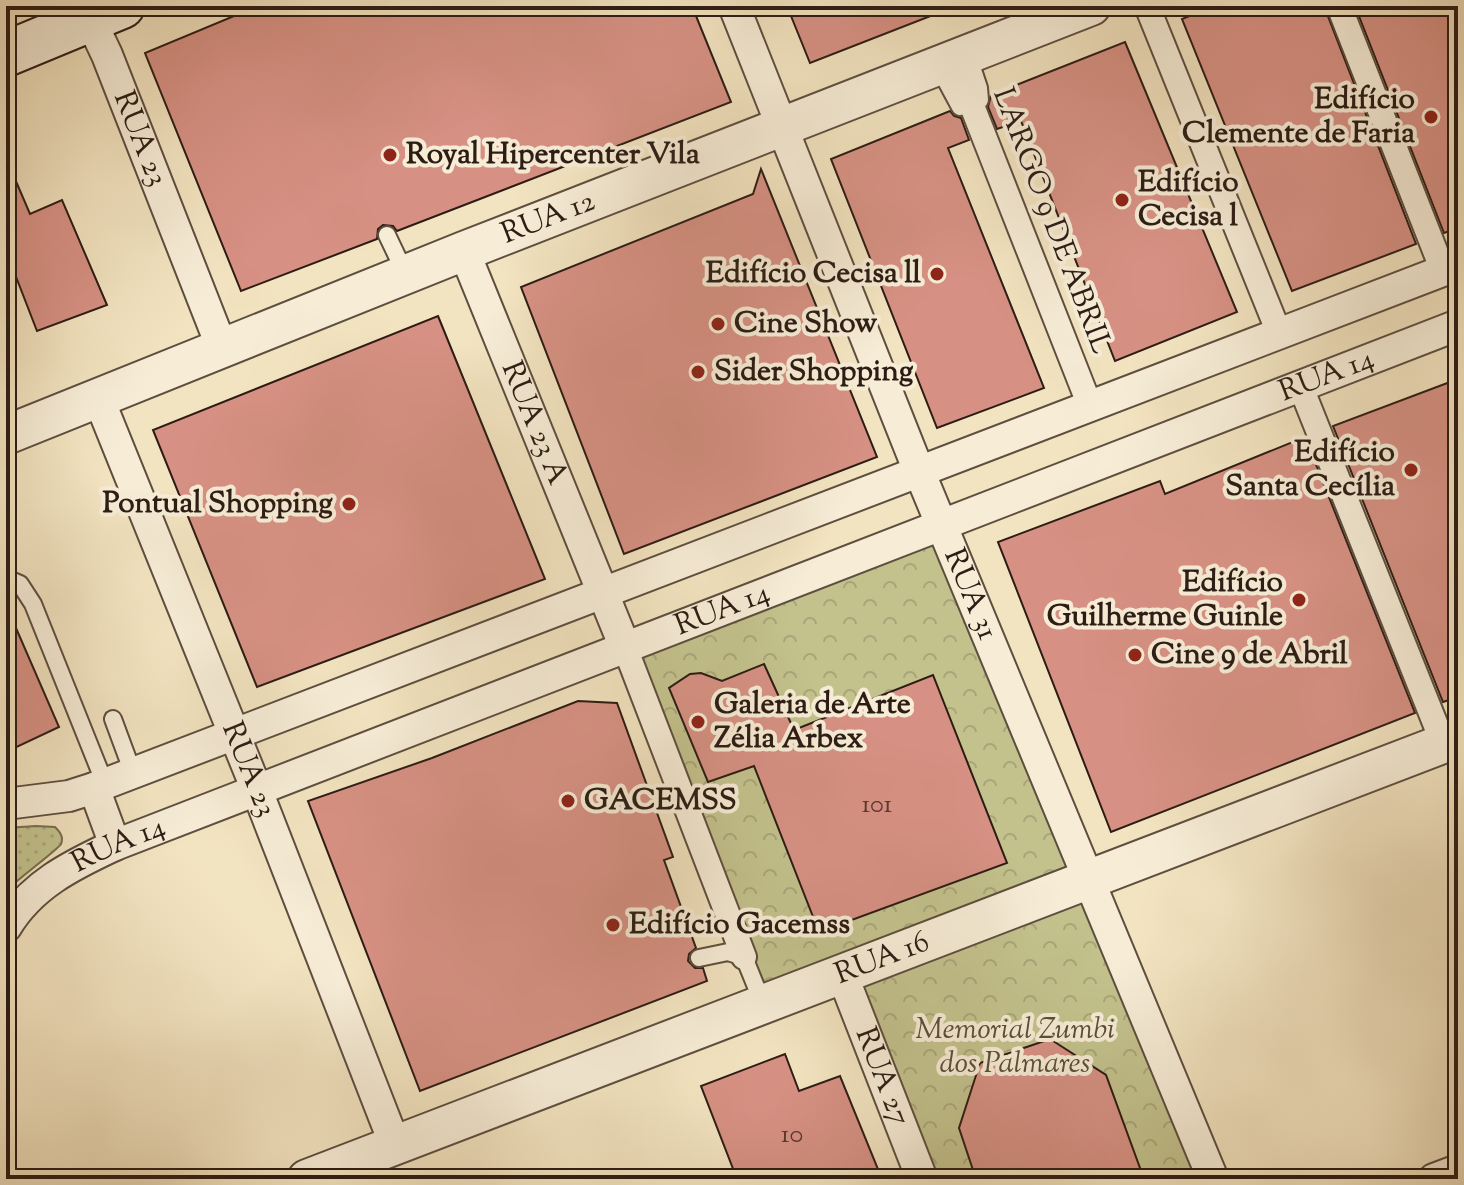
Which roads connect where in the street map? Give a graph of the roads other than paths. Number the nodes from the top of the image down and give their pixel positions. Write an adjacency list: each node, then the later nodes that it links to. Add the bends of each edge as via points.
1 (734, 6): 10 (street, RUA 31)
2 (1091, 6): 7 (street, RUA 12)
3 (1147, 6): 16 (street)
4 (1339, 6): 13 (street)
5 (106, 12): 6 (main road); 17 (street, RUA 23, via 118,83)
6 (6, 54)
7 (953, 60): 8 (lane, via 979,88); 9 (lane); 10 (street, RUA 12); 20 (street, LARGO 9 DE ABRIL)
8 (980, 100)
9 (960, 107)
10 (782, 128): 12 (street, RUA 12); 22 (street, RUA 31)
11 (387, 235): 14 (lane)
12 (464, 251): 14 (street, RUA 12); 25 (street, RUA 23 A)
13 (1451, 268): 16 (street, RUA 14)
14 (406, 275): 17 (street, RUA 12)
15 (1458, 325): 18 (street, RUA 14)
16 (1279, 333): 20 (street, RUA 14)
17 (222, 348): 19 (street, RUA 12)
18 (1300, 385): 23 (street, RUA 14); 29 (street)
19 (98, 397): 21 (street, RUA 12); 28 (street, RUA 23)
20 (1090, 406): 22 (street, RUA 14)
21 (6, 435)
22 (919, 471): 23 (street, RUA 31); 25 (street, RUA 14)
23 (941, 523): 26 (street, RUA 14); 34 (street, RUA 31)
24 (6, 578): 30 (lane, via 20,584 33,604)
25 (603, 594): 26 (street, RUA 23 A); 28 (street, RUA 14)
26 (624, 645): 31 (street, RUA 14); 36 (street)
27 (113, 719): 30 (lane)
28 (234, 733): 30 (street, RUA 14); 31 (street, RUA 23)
29 (1451, 741): 34 (street, RUA 16)
30 (110, 781): 32 (street, RUA 14, via 54,798); 33 (street)
31 (256, 788): 33 (street, RUA 14); 40 (street, RUA 23)
32 (6, 804)
33 (115, 845): 35 (street, RUA 14, via 39,888)
34 (1088, 880): 38 (street, RUA 16); 44 (street, RUA 31)
35 (6, 927)
36 (744, 957): 37 (lane, via 728,952); 39 (lane)
37 (699, 958)
38 (842, 974): 39 (street, RUA 16); 43 (street, RUA 27)
39 (763, 1004): 40 (street, RUA 16)
40 (395, 1145): 42 (street, RUA 16)
41 (1458, 1170): 45 (street)
42 (307, 1179)
43 (922, 1179)
44 (1213, 1179)
45 (1434, 1179)

